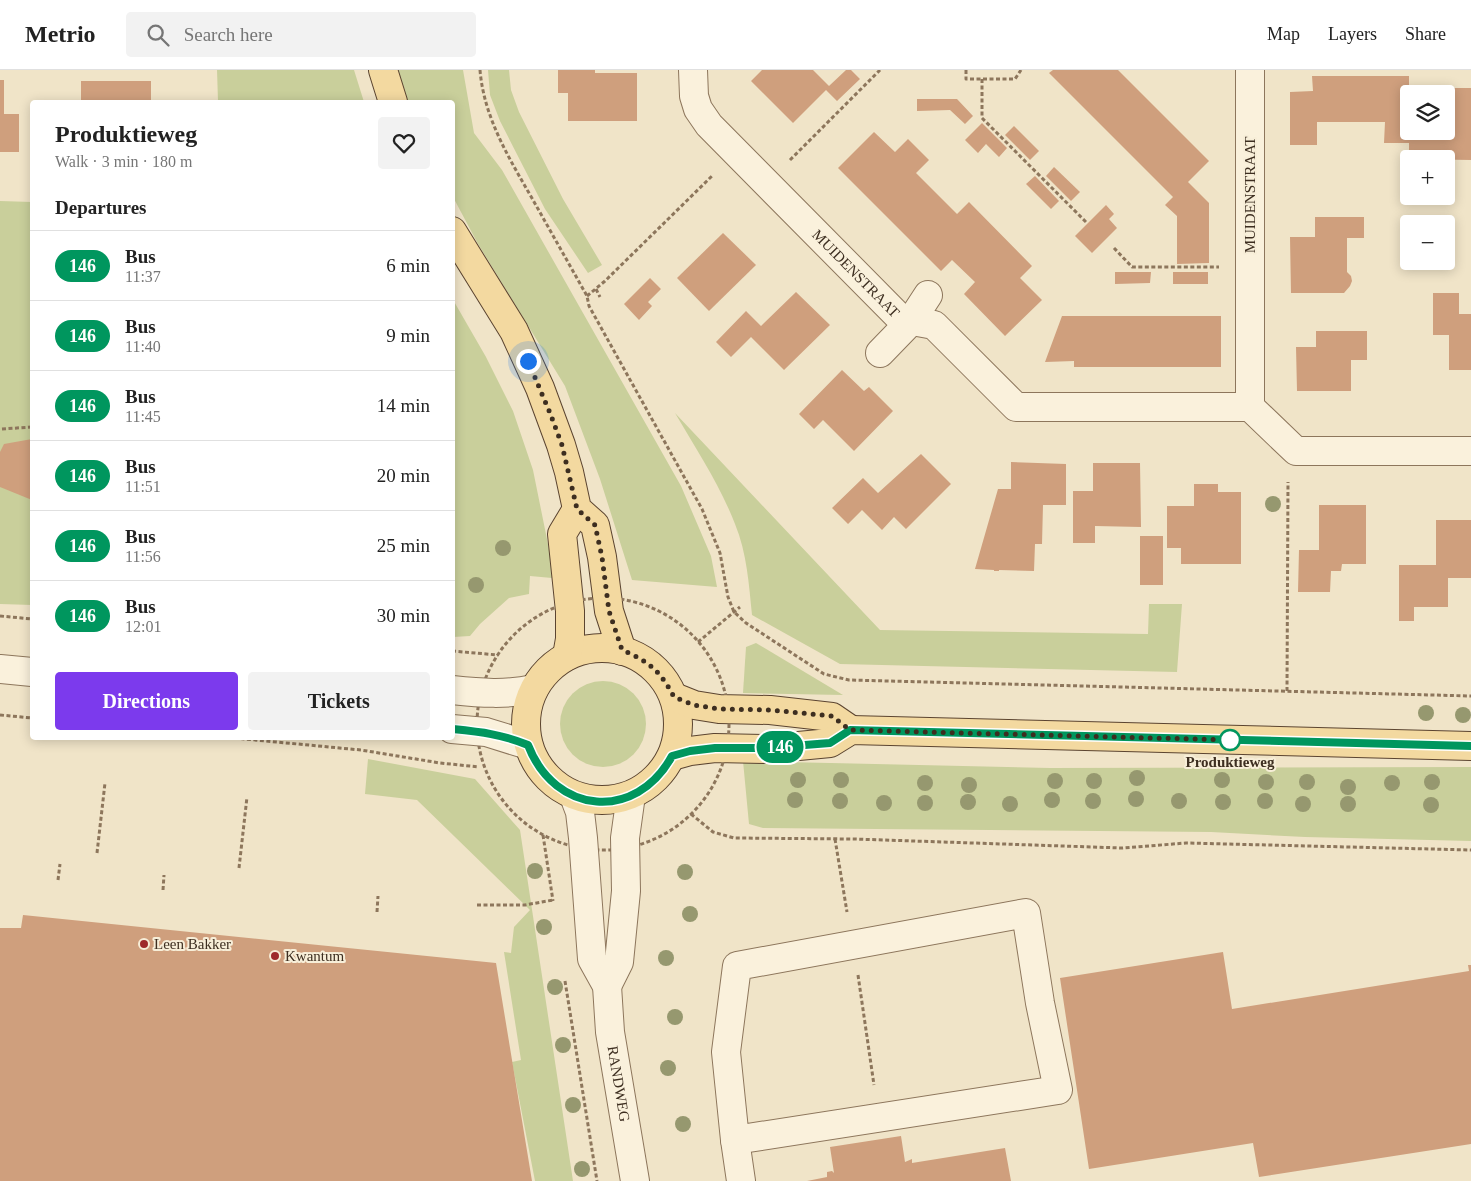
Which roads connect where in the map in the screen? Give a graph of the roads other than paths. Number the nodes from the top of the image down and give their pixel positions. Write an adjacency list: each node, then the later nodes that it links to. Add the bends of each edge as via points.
1 (383, 70): 4 (main road)
2 (693, 70): 7 (street, MUIDENSTRAAT, via 694,96 709,125 901,319)
3 (1249, 71): 9 (street, MUIDENSTRAAT)
4 (392, 100)
5 (455, 236): 11 (main road, via 514,331 528,361 562,445)
6 (928, 295): 7 (street)
7 (911, 321): 8 (street); 9 (street, MUIDENSTRAAT, via 934,325 1016,407)
8 (880, 353)
9 (1250, 408): 10 (street, via 1296,450)
10 (1471, 450)
11 (577, 509): 12 (main road, via 595,525 609,611); 13 (main road, via 562,534 570,612)
12 (622, 650): 13 (main road, via 594,648); 18 (main road, via 654,668)
13 (567, 656): 16 (main road, via 548,670)
14 (0, 669): 15 (street)
15 (30, 672)
16 (534, 689): 17 (street, via 494,693); 21 (main road, via 526,716)
17 (455, 690)
18 (674, 697): 20 (main road, via 694,705 719,709 832,716); 23 (main road, via 679,727)
19 (455, 729): 21 (street, via 486,732)
20 (850, 730): 22 (main road); 23 (main road, via 830,743 715,748)
21 (528, 745): 25 (main road, via 545,776)
22 (1471, 746)
23 (672, 756): 24 (main road, via 656,780)
24 (631, 795): 25 (main road, via 602,801); 26 (street, via 624,838 626,891 619,962)
25 (574, 796): 26 (street, RANDWEG, via 580,812 583,838 592,959)
26 (607, 986): 28 (street, RANDWEG, via 612,1040)
27 (735, 1140): 27 (street, via 726,1052 738,966 1026,913 1058,1090); 29 (street)
28 (635, 1181)
29 (741, 1181)

